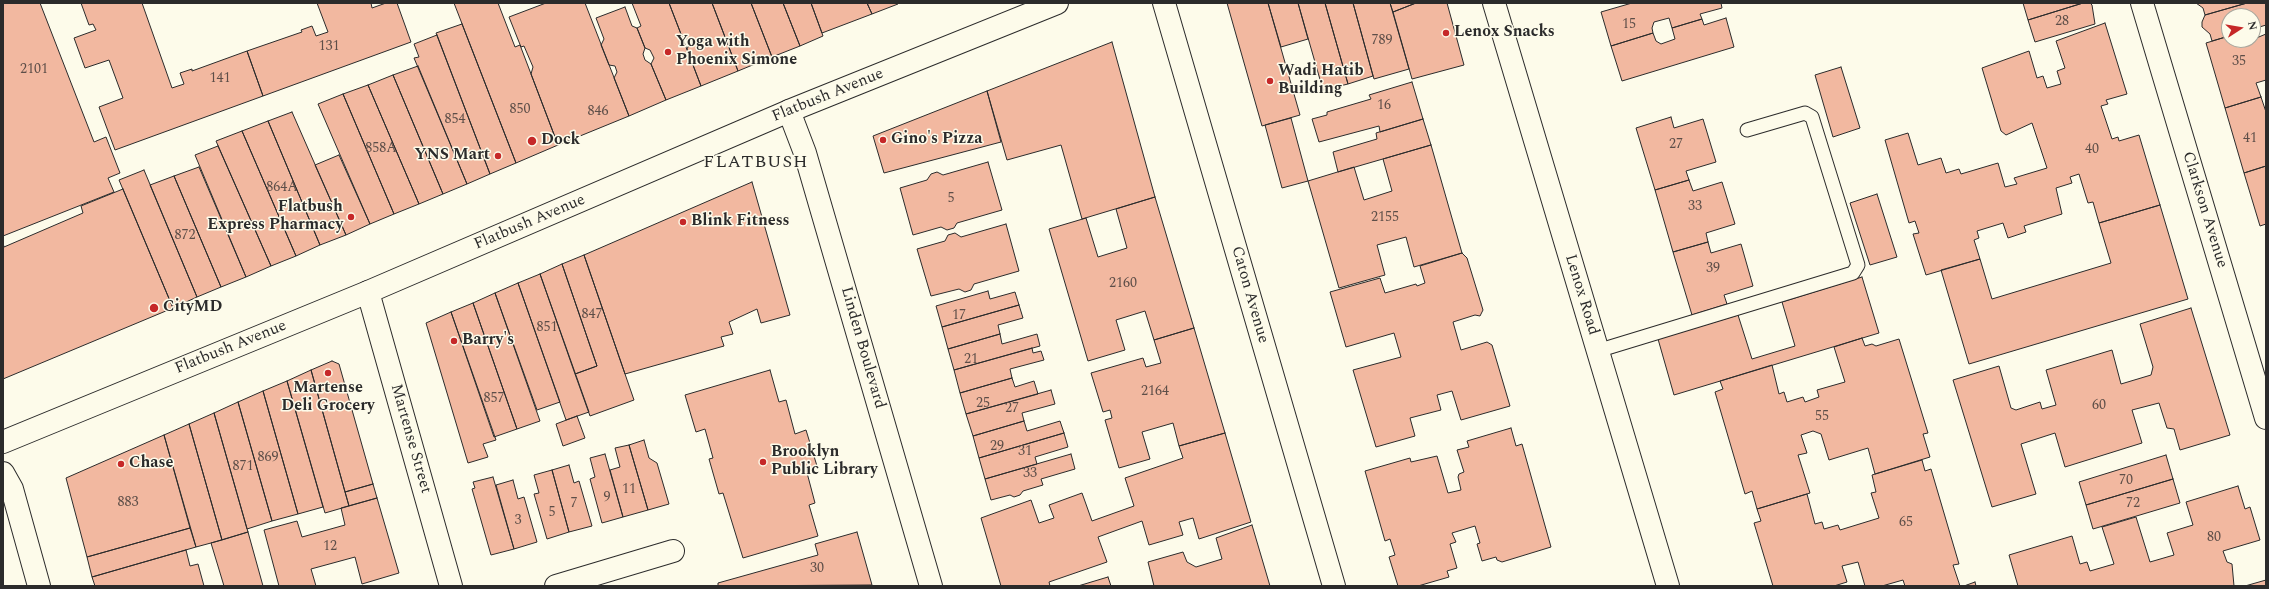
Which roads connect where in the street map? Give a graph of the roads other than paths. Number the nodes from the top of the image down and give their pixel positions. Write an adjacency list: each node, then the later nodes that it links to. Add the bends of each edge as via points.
1 (1056, 3): 5 (main road, Flatbush Avenue)
2 (1164, 3): 17 (main road, Caton Avenue)
3 (1494, 3): 8 (main road, Lenox Road)
4 (2142, 3): 9 (main road, Clarkson Avenue)
5 (789, 111): 7 (main road, Flatbush Avenue); 16 (main road, Linden Boulevard, via 805,153)
6 (1748, 130): 8 (lane, via 1805,113 1812,117 1858,265 1854,273)
7 (368, 292): 10 (main road, Flatbush Avenue); 14 (main road, Martense Street)
8 (1597, 351): 18 (main road, Lenox Road)
9 (2266, 418)
10 (3, 442)
11 (3, 473): 13 (main road, via 12,489)
12 (673, 551): 15 (main road)
13 (39, 586)
14 (451, 586)
15 (556, 586)
16 (931, 586)
17 (1334, 586)
18 (1668, 586)

